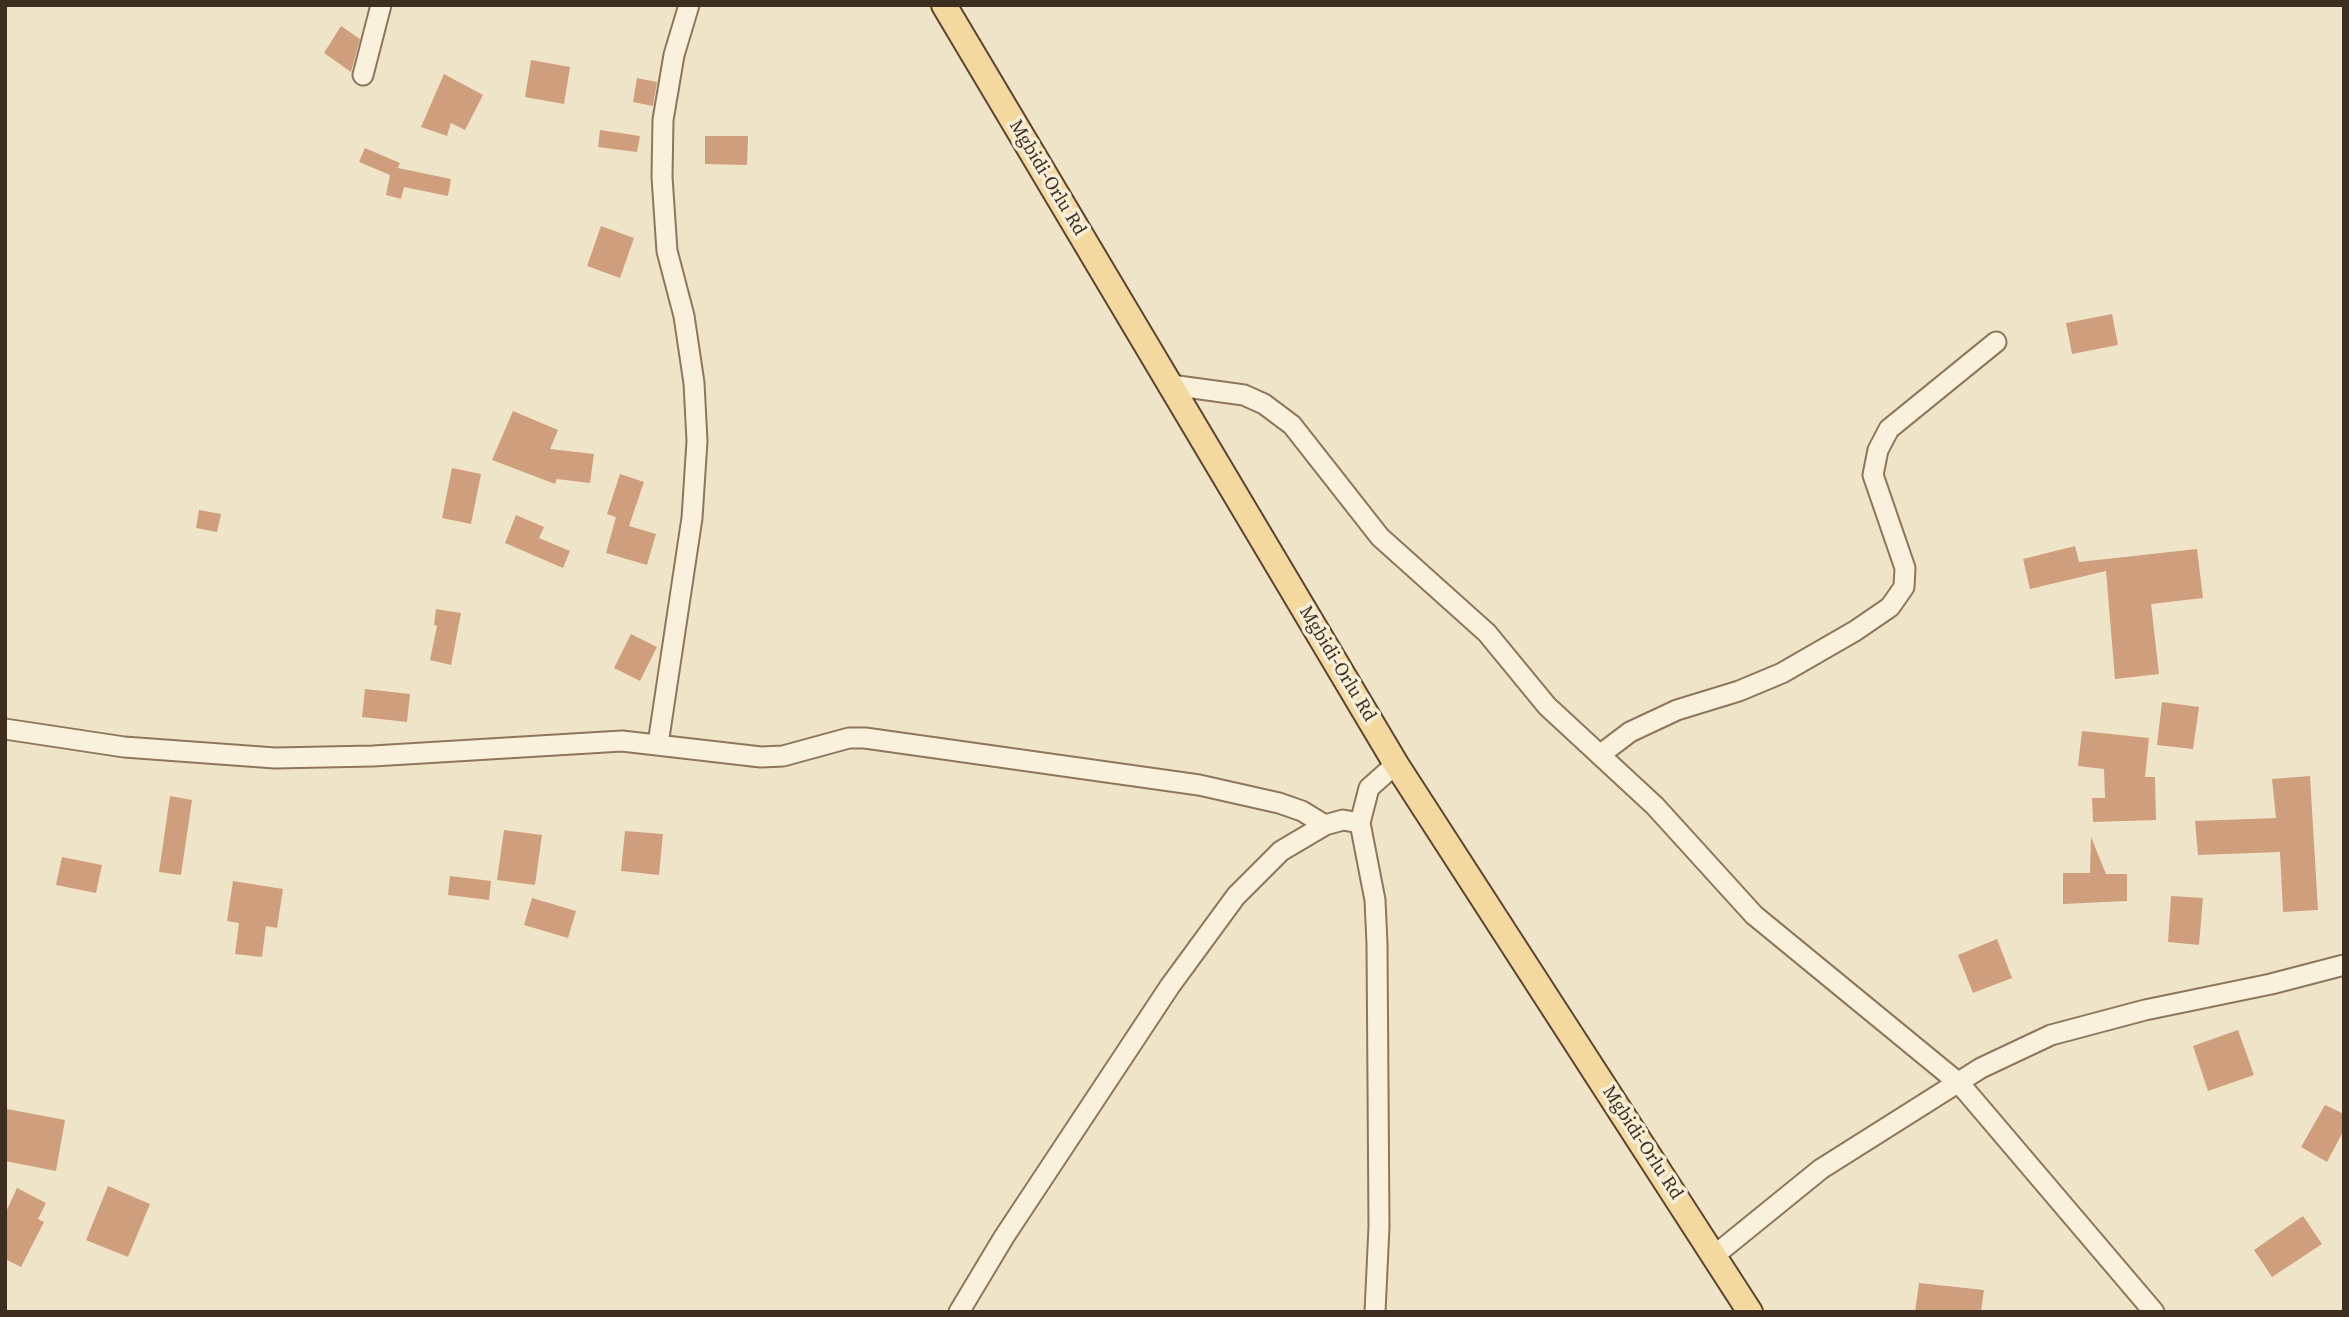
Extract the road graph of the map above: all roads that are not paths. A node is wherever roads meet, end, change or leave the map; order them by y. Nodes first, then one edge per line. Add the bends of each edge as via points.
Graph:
1 (381, 5) edge
2 (689, 5) edge
3 (944, 5) edge
4 (363, 75) dead end
5 (1996, 342) dead end
6 (1171, 386) junction
7 (5, 729) edge
8 (658, 744) junction
9 (1601, 754) junction
10 (1396, 764) junction
11 (1360, 823) junction
12 (1325, 825) junction
13 (2344, 965) edge
14 (1960, 1084) junction
15 (1715, 1255) junction
16 (959, 1312) edge
17 (1375, 1312) edge
18 (1750, 1312) edge
19 (2154, 1312) edge

1 - 4 street
2 - 8 street via 674,55 663,120 662,177 667,251 684,316 697,441 692,519
3 - 6 main road, Mgbidi-Orlu Rd
5 - 9 street via 1889,429 1878,450 1873,475 1905,568 1904,587 1890,607 1782,673 1677,710 1630,732
6 - 9 street via 1244,396 1292,425 1380,537 1487,633 1547,706
6 - 10 main road, Mgbidi-Orlu Rd
7 - 8 street via 124,747 275,758 622,741
8 - 12 street via 761,757 783,756 849,737 865,738 1199,785 1279,803
9 - 14 street via 1754,915
10 - 11 street via 1369,788
10 - 15 main road, Mgbidi-Orlu Rd
11 - 12 street via 1343,820
11 - 17 street via 1375,900 1377,944 1379,1227
12 - 16 street via 1281,851 1236,895 1170,986
13 - 14 street via 2051,1035 1982,1068
14 - 15 street via 1821,1169
14 - 19 street
15 - 18 main road, Mgbidi-Orlu Rd

